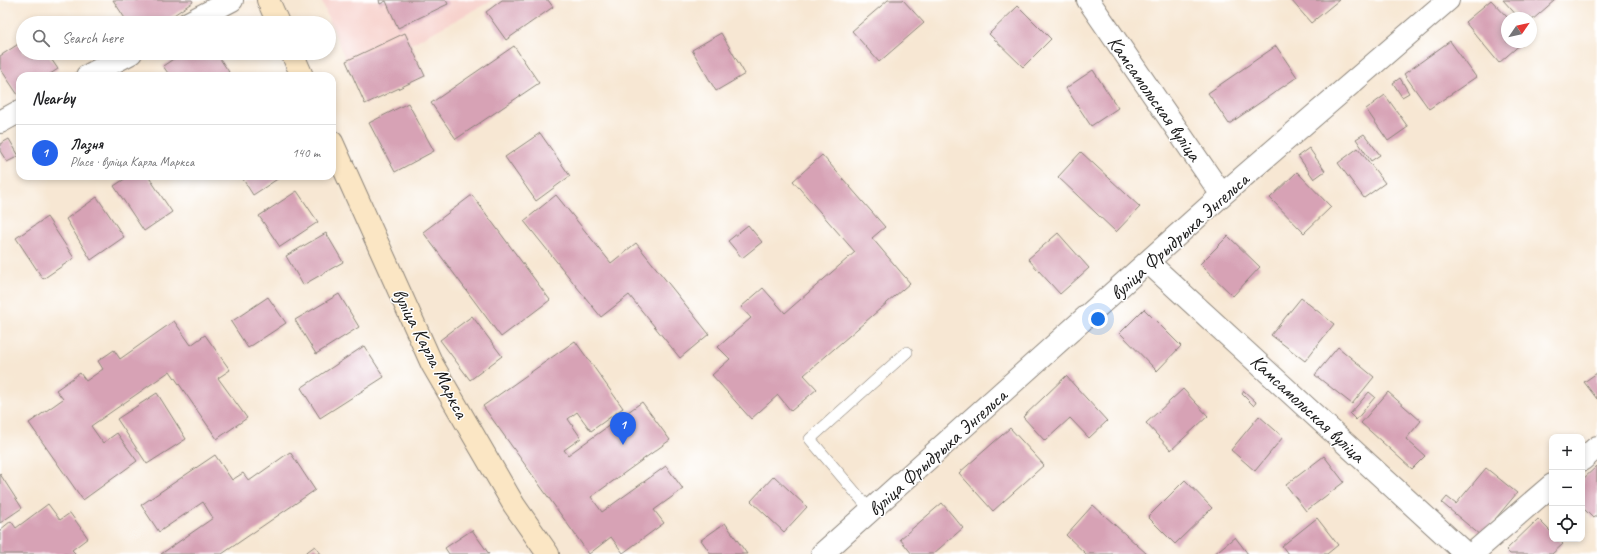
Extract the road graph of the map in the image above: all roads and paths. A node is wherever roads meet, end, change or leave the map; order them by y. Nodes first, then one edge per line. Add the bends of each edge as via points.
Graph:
1 (232, 0) edge
2 (268, 0) edge
3 (1088, 0) edge
4 (1448, 0) edge
5 (201, 16) edge
6 (275, 16) edge
7 (118, 60) edge
8 (295, 60) edge
9 (95, 72) edge
10 (300, 72) edge
11 (16, 113) edge
12 (0, 122) edge
13 (336, 151) edge
14 (1222, 196) junction
15 (1149, 262) junction
16 (906, 352) dead end
17 (1597, 447) edge
18 (1585, 457) edge
19 (1549, 488) edge
20 (871, 511) junction
21 (548, 554) edge
22 (822, 554) edge
23 (1466, 554) edge
24 (1472, 554) edge

1 - 5 street
2 - 6 main road
3 - 14 street, Камсамольская вуліца
4 - 14 street, вуліца Фрыдрыха Энгельса
7 - 9 street
8 - 10 main road
11 - 12 street
13 - 21 main road, вуліца Карла Маркса via 432,364 514,505
14 - 15 street, вуліца Фрыдрыха Энгельса
15 - 20 street, вуліца Фрыдрыха Энгельса
15 - 23 street, Камсамольская вуліца
16 - 20 lane via 810,439
17 - 18 street
19 - 24 street
20 - 22 street, вуліца Фрыдрыха Энгельса

